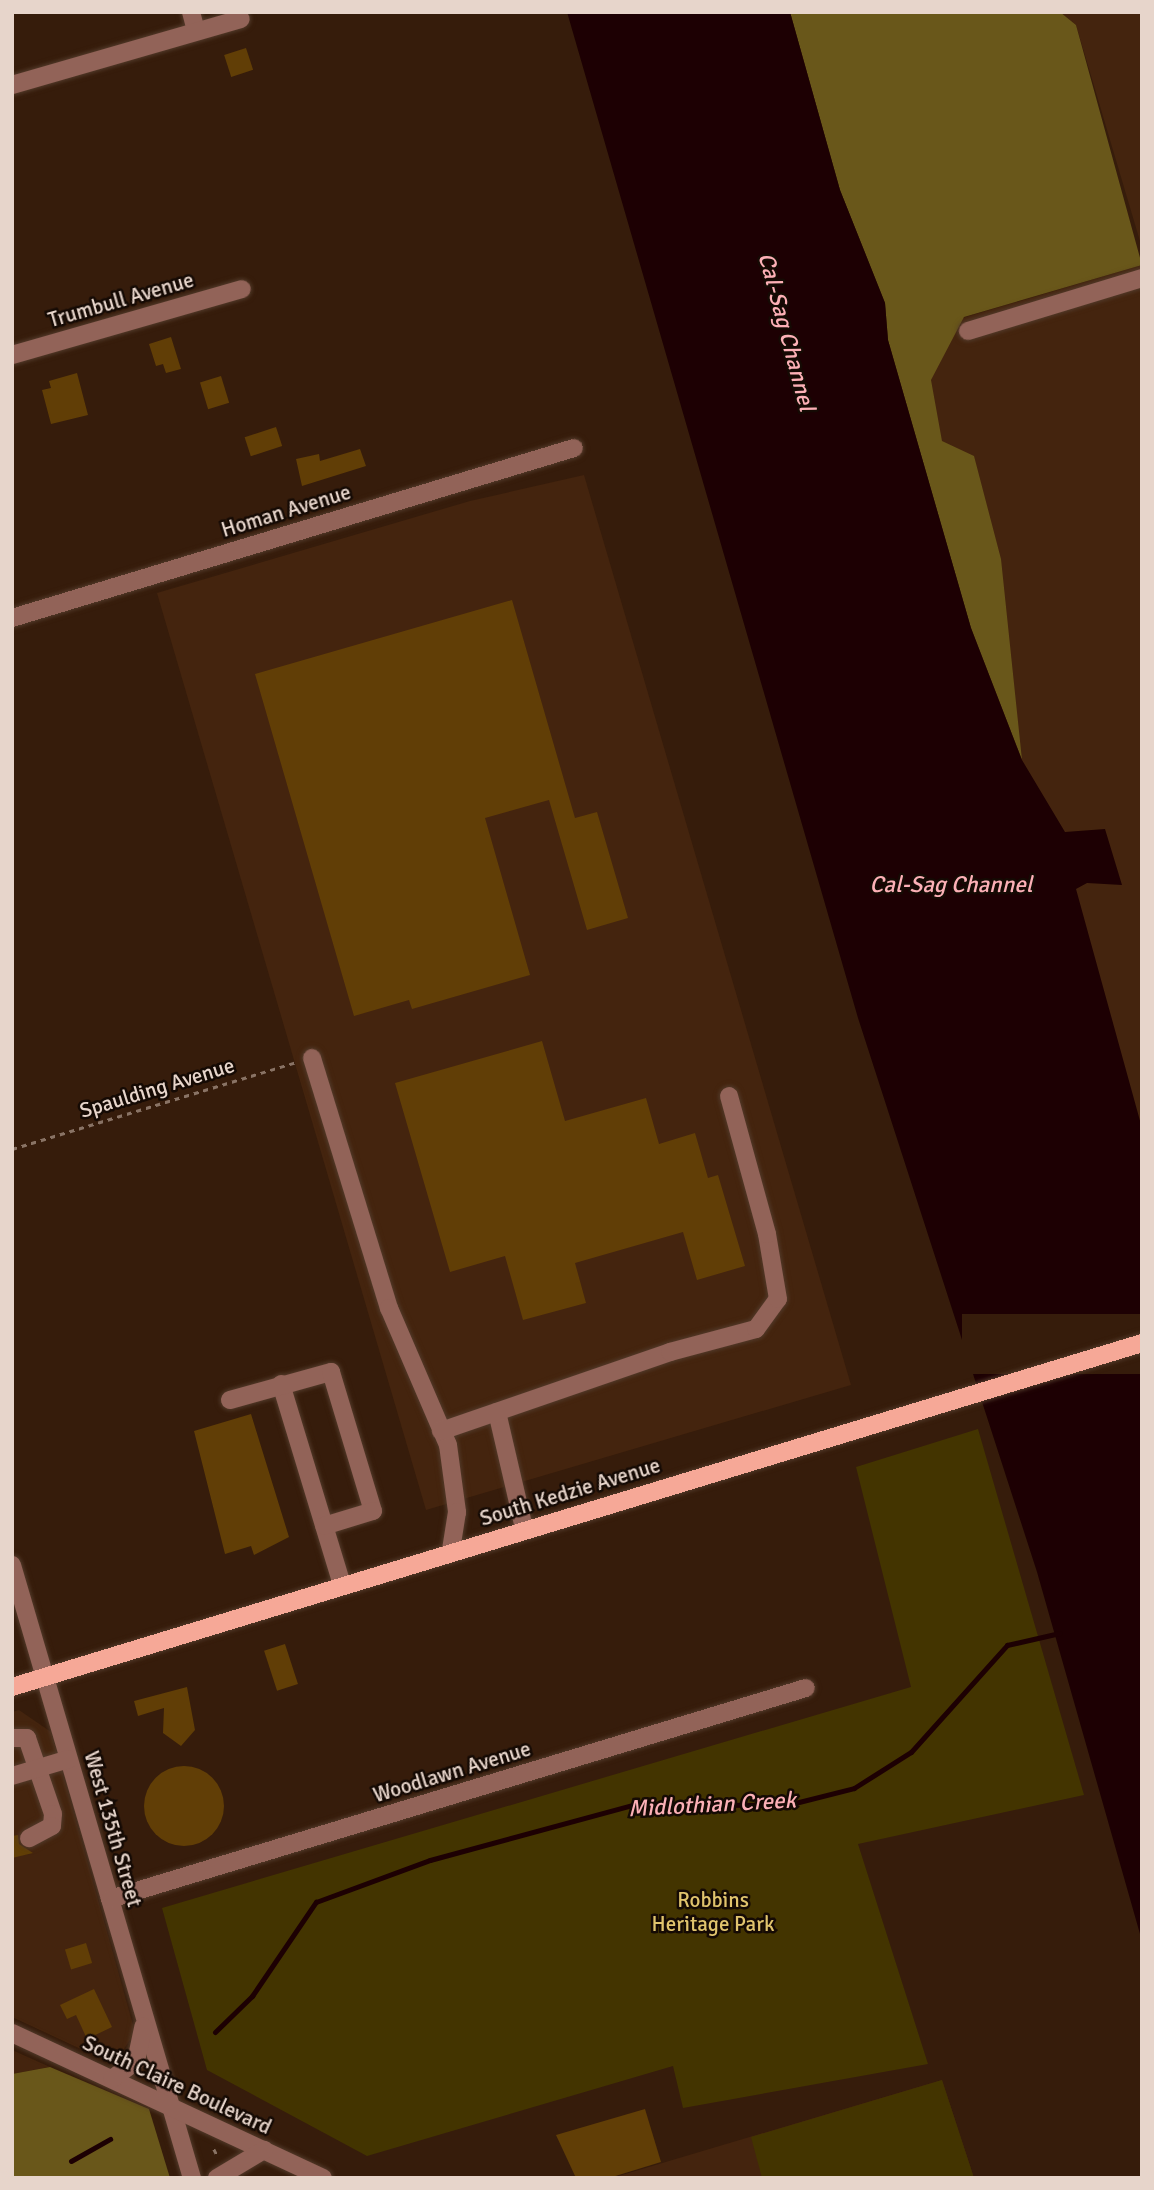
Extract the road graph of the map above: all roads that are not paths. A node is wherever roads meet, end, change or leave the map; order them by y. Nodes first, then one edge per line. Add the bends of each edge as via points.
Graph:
1 (191, 12) edge
2 (241, 19) dead end
3 (197, 31) junction
4 (12, 85) edge
5 (1142, 278) edge
6 (242, 289) dead end
7 (968, 331) dead end
8 (12, 355) edge
9 (574, 449) dead end
10 (12, 618) edge
11 (312, 1058) road end
12 (729, 1096) dead end
13 (1142, 1343) edge
14 (281, 1384) junction
15 (230, 1400) dead end
16 (497, 1412) junction
17 (442, 1431) junction
18 (324, 1526) junction
19 (524, 1528) junction
20 (451, 1551) junction
21 (12, 1565) edge
22 (342, 1585) junction
23 (45, 1677) junction
24 (12, 1687) edge
25 (806, 1688) dead end
26 (12, 1738) edge
27 (69, 1759) junction
28 (38, 1769) junction
29 (12, 1776) edge
30 (29, 1839) dead end
31 (110, 1899) junction
32 (142, 2010) junction
33 (12, 2033) edge
34 (111, 2079) junction
35 (170, 2106) junction
36 (264, 2150) junction
37 (192, 2178) edge
38 (217, 2178) edge
39 (323, 2178) edge

1 - 3 street
2 - 3 street
3 - 4 street
5 - 7 street
6 - 8 street, Trumbull Avenue
9 - 10 street, Homan Avenue
11 - 17 street via 389,1308
12 - 16 street via 767,1234 778,1299 756,1329
13 - 19 main road, South Kedzie Avenue
14 - 15 street
14 - 18 street
14 - 18 street via 331,1371 373,1511
16 - 17 street
16 - 19 street
17 - 20 street via 457,1512
18 - 22 street
19 - 20 main road, South Kedzie Avenue
20 - 22 main road, South Kedzie Avenue
21 - 23 street, West 135th Street
22 - 23 main road, South Kedzie Avenue
23 - 24 main road, South Kedzie Avenue
23 - 27 street, West 135th Street
25 - 31 street, Woodlawn Avenue
26 - 28 street via 27,1738
27 - 28 street
27 - 31 street, West 135th Street
28 - 29 street
28 - 30 street via 52,1826
31 - 32 street, West 135th Street
32 - 34 street via 144,2043 136,2061
32 - 35 street, West 135th Street
33 - 34 street, South Claire Boulevard
34 - 35 street, South Claire Boulevard
35 - 36 street, South Claire Boulevard
35 - 37 street, West 135th Street
36 - 38 street
36 - 39 street, South Claire Boulevard

